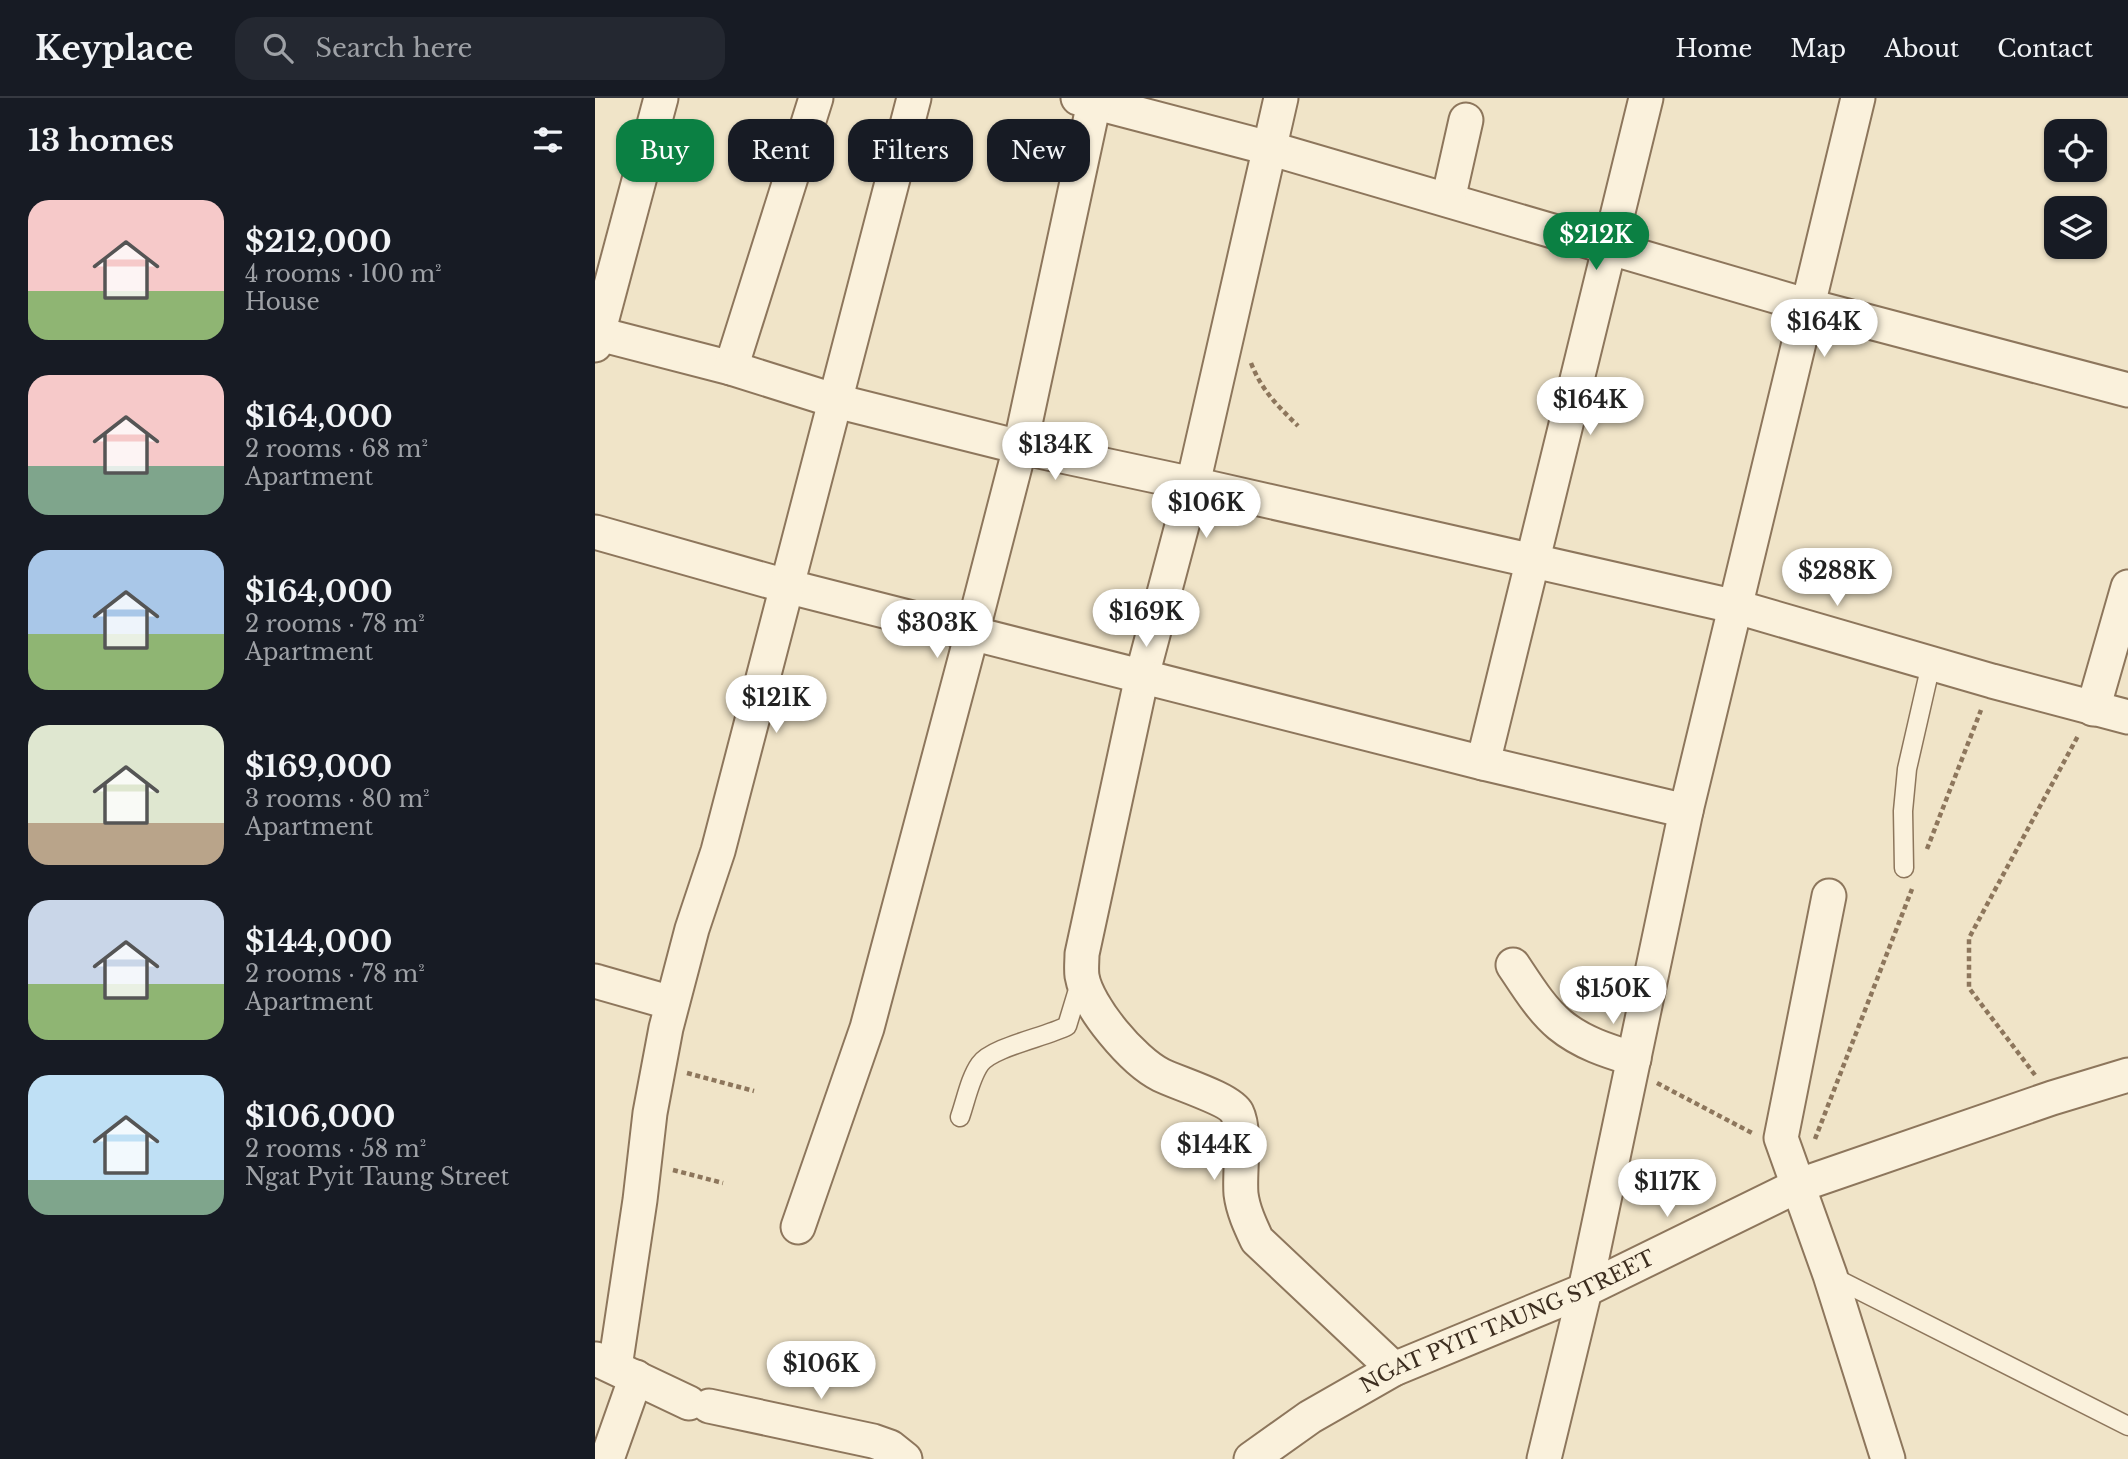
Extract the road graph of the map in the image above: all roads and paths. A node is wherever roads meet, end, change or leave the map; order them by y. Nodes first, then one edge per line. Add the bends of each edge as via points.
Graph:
1 (661, 98) edge
2 (816, 98) edge
3 (914, 98) edge
4 (1281, 98) edge
5 (1646, 98) edge
6 (1858, 98) edge
7 (1089, 99) edge
8 (1466, 120) dead end
9 (1269, 148) junction
10 (1448, 200) junction
11 (1609, 247) junction
12 (1809, 306) junction
13 (596, 338) edge
14 (1247, 352) dead end
15 (731, 368) junction
16 (2128, 390) edge
17 (836, 401) junction
18 (1298, 426) dead end
19 (1020, 447) junction
20 (1193, 484) junction
21 (595, 532) edge
22 (1531, 561) junction
23 (786, 586) junction
24 (2128, 587) edge
25 (1737, 607) junction
26 (972, 633) junction
27 (1931, 664) junction
28 (1142, 676) junction
29 (1992, 681) junction
30 (2093, 709) junction
31 (2128, 717) edge
32 (1483, 763) junction
33 (1686, 811) junction
34 (1927, 849) dead end
35 (1904, 867) dead end
36 (1912, 888) dead end
37 (1829, 896) dead end
38 (1513, 965) dead end
39 (1082, 976) junction
40 (595, 981) edge
41 (672, 1003) junction
42 (1633, 1064) junction
43 (659, 1065) junction
44 (2128, 1075) edge
45 (754, 1091) dead end
46 (2052, 1098) junction
47 (960, 1117) dead end
48 (1781, 1138) junction
49 (645, 1163) junction
50 (723, 1183) dead end
51 (1797, 1185) junction
52 (798, 1227) dead end
53 (1829, 1275) junction
54 (1585, 1290) junction
55 (615, 1367) edge
56 (1394, 1369) junction
57 (2128, 1426) edge
58 (607, 1459) edge
59 (905, 1459) edge
60 (1251, 1459) edge
61 (1544, 1459) edge
62 (1888, 1459) edge

1 - 13 street
2 - 15 street
3 - 17 street
4 - 9 street
5 - 11 street
6 - 12 street
7 - 9 street
7 - 19 street
8 - 10 street
9 - 10 street
9 - 20 street
10 - 11 street
11 - 12 street
11 - 22 street
12 - 16 street
12 - 25 street
13 - 15 street
14 - 18 path via 1259,382
15 - 17 street
17 - 19 street
17 - 23 street
19 - 20 street
19 - 26 street
20 - 22 street
20 - 28 street
21 - 23 street
22 - 25 street
22 - 32 street
23 - 26 street
23 - 41 street via 718,851
24 - 30 street
25 - 27 street
25 - 33 street
26 - 28 street
26 - 52 street via 867,1028
27 - 29 street
27 - 35 lane via 1907,769
28 - 32 street
28 - 39 street via 1082,954
29 - 30 street
29 - 34 path
30 - 31 street
30 - 46 path via 1969,938 1969,988
32 - 33 street
33 - 42 street
36 - 51 path
37 - 48 street
38 - 42 street via 1560,1025
39 - 47 lane via 1067,1026 987,1057 979,1066
39 - 56 street via 1106,1022 1136,1059 1237,1111 1241,1194 1257,1240
40 - 41 street
41 - 43 street
42 - 48 path via 1760,1137
42 - 54 street
43 - 45 path
43 - 49 street
44 - 46 street, NGAT PYIT TAUNG STREET
46 - 51 street, NGAT PYIT TAUNG STREET
48 - 51 street
49 - 50 path
49 - 55 street
51 - 53 street
51 - 54 street, NGAT PYIT TAUNG STREET
53 - 57 lane
53 - 62 street
54 - 56 street, NGAT PYIT TAUNG STREET
54 - 61 street
55 - 58 street
55 - 59 street via 699,1404 873,1441
56 - 60 street, NGAT PYIT TAUNG STREET

